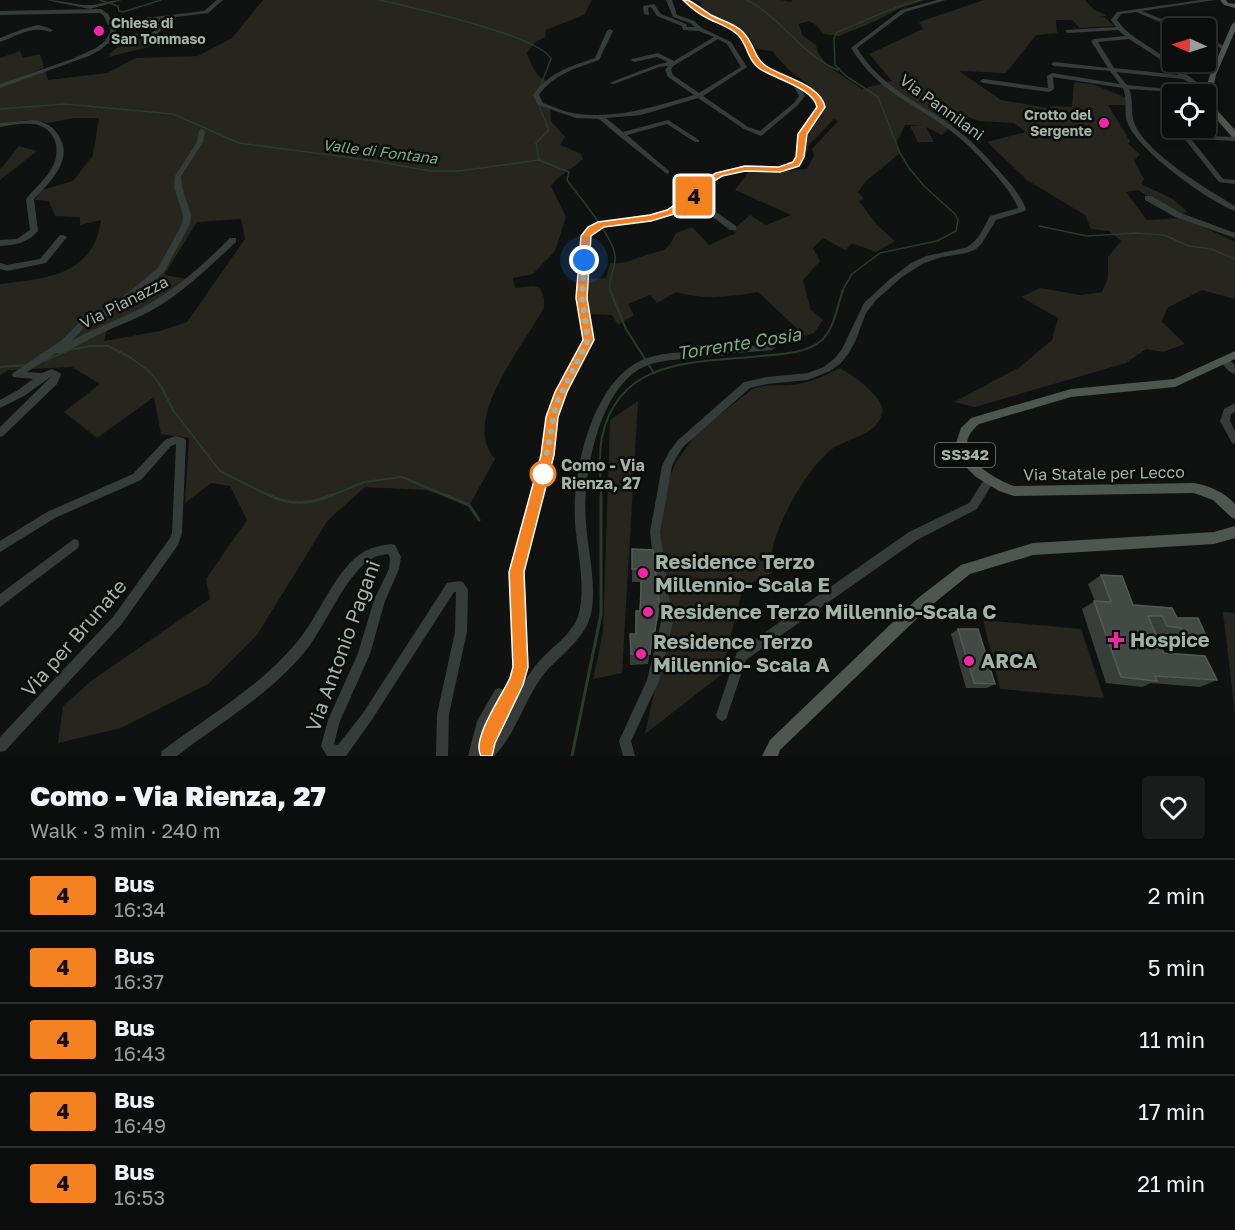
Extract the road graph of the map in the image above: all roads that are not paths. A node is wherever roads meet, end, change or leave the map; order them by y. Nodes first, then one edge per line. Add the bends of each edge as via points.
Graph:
1 (49, 0) edge
2 (119, 0) edge
3 (220, 0) edge
4 (669, 0) edge
5 (686, 0) edge
6 (943, 0) edge
7 (1212, 0) edge
8 (1207, 1) edge
9 (1185, 2) edge
10 (1230, 5) edge
11 (97, 9) junction
12 (1136, 11) junction
13 (0, 13) edge
14 (647, 14) dead end
15 (157, 18) junction
16 (1162, 22) edge
17 (114, 23) junction
18 (1235, 24) edge
19 (1119, 28) junction
20 (700, 29) junction
21 (50, 30) dead end
22 (610, 31) dead end
23 (1068, 31) dead end
24 (718, 37) junction
25 (1131, 37) junction
26 (111, 38) junction
27 (0, 40) edge
28 (1216, 44) edge
29 (1225, 48) junction
30 (634, 60) dead end
31 (675, 63) junction
32 (1054, 64) dead end
33 (1112, 71) junction
34 (1183, 77) junction
35 (983, 81) dead end
36 (612, 83) dead end
37 (797, 83) junction
38 (1122, 84) junction
39 (1195, 84) edge
40 (1211, 84) edge
41 (0, 86) edge
42 (1162, 89) edge
43 (699, 96) junction
44 (1216, 113) edge
45 (602, 117) junction
46 (0, 125) edge
47 (202, 131) dead end
48 (621, 135) junction
49 (1235, 137) edge
50 (697, 141) dead end
51 (667, 172) dead end
52 (1235, 182) edge
53 (692, 198) junction
54 (1148, 198) dead end
55 (1235, 209) edge
56 (733, 228) dead end
57 (1235, 236) edge
58 (63, 237) dead end
59 (233, 240) dead end
60 (0, 243) edge
61 (0, 266) edge
62 (772, 347) dead end
63 (723, 351) tunnel mouth
64 (702, 353) tunnel mouth
65 (48, 354) junction
66 (1229, 358) edge
67 (1235, 370) edge
68 (42, 376) junction
69 (0, 404) edge
70 (1235, 407) edge
71 (0, 433) edge
72 (1235, 440) edge
73 (988, 482) junction
74 (1235, 513) edge
75 (1235, 532) edge
76 (74, 544) dead end
77 (0, 547) edge
78 (0, 601) edge
79 (722, 715) dead end
80 (0, 746) edge
81 (483, 755) edge
82 (167, 756) edge
83 (442, 756) edge
84 (629, 756) edge
85 (770, 756) edge

1 - 11 street
2 - 11 street
3 - 15 street via 206,12
4 - 20 street via 675,16
5 - 37 street via 740,33 764,68
6 - 84 street, Via Pannilani via 903,10 854,48 874,75 983,157 1019,199 1022,209 993,218 984,237 970,251 929,258 871,299 852,342 826,370 797,379 759,380 747,385 672,454 655,532 667,622 653,681 626,741
7 - 8 street
8 - 9 street
8 - 10 street
9 - 12 street
11 - 13 street
11 - 17 street via 104,12 110,24
12 - 16 street
12 - 19 street via 1119,13 1114,20
14 - 20 street via 645,8 652,5 659,15 684,25 685,29
15 - 17 street
15 - 26 street via 155,33
17 - 26 street
18 - 29 main road
19 - 23 street
19 - 25 street
20 - 24 street
21 - 27 street via 37,26
22 - 45 street via 597,59 558,72 536,95 540,104 548,108 576,116
24 - 31 street
24 - 43 street via 729,43 744,67
25 - 33 street via 1094,41
25 - 34 street via 1170,63
26 - 41 street via 83,58
28 - 29 street
29 - 40 main road
30 - 31 street via 657,54
31 - 36 street
31 - 43 street via 668,70 670,76
32 - 33 street
33 - 34 street
33 - 38 street
34 - 39 street
35 - 38 street via 1049,90 1052,75
37 - 43 street via 802,96 761,134
37 - 53 street via 820,101 821,107 802,134 796,164 719,174
38 - 42 street
38 - 55 street via 1128,92 1131,124 1140,138 1206,192
43 - 45 street via 641,112
44 - 49 main road
45 - 48 street
46 - 60 street via 45,125 53,130 61,156 30,200 34,231 16,243
47 - 65 street, Via Pianazza via 200,142 178,176 188,215 186,224 161,270 115,308 81,326
48 - 50 street via 668,122
48 - 51 street
49 - 52 street via 1186,137 1221,181
53 - 56 street
53 - 81 street via 661,215 596,226 585,240 582,298 588,340 556,404 548,455 518,563 518,680 507,698 499,694 483,721
54 - 57 street via 1178,215
58 - 61 street via 43,261
59 - 65 street, Via Pianazza via 169,297
62 - 63 street
64 - 81 street via 646,362 613,389 592,434 580,503 586,604 583,620 537,673 498,745
65 - 68 street, Via Pianazza via 16,375
66 - 67 street
66 - 73 main road, SS342 via 1175,383 1071,393 975,421 964,432 963,448 972,468
68 - 69 street
68 - 71 street via 52,372 57,375
70 - 72 street via 1225,418
73 - 74 main road, Via Statale per Lecco / SS342 via 1014,491 1194,488 1223,500
73 - 79 street via 973,506 913,536 741,656
75 - 85 main road via 1214,538 1033,549 966,569 923,603 775,745
76 - 78 street
77 - 80 street, Via per Brunate via 51,515 137,477 168,443 181,441 174,541 117,621
82 - 83 street, Via Antonio Pagani via 266,682 300,648 351,571 366,556 391,549 396,557 394,569 327,746 331,751 341,751 451,587 459,586 461,632 443,714

